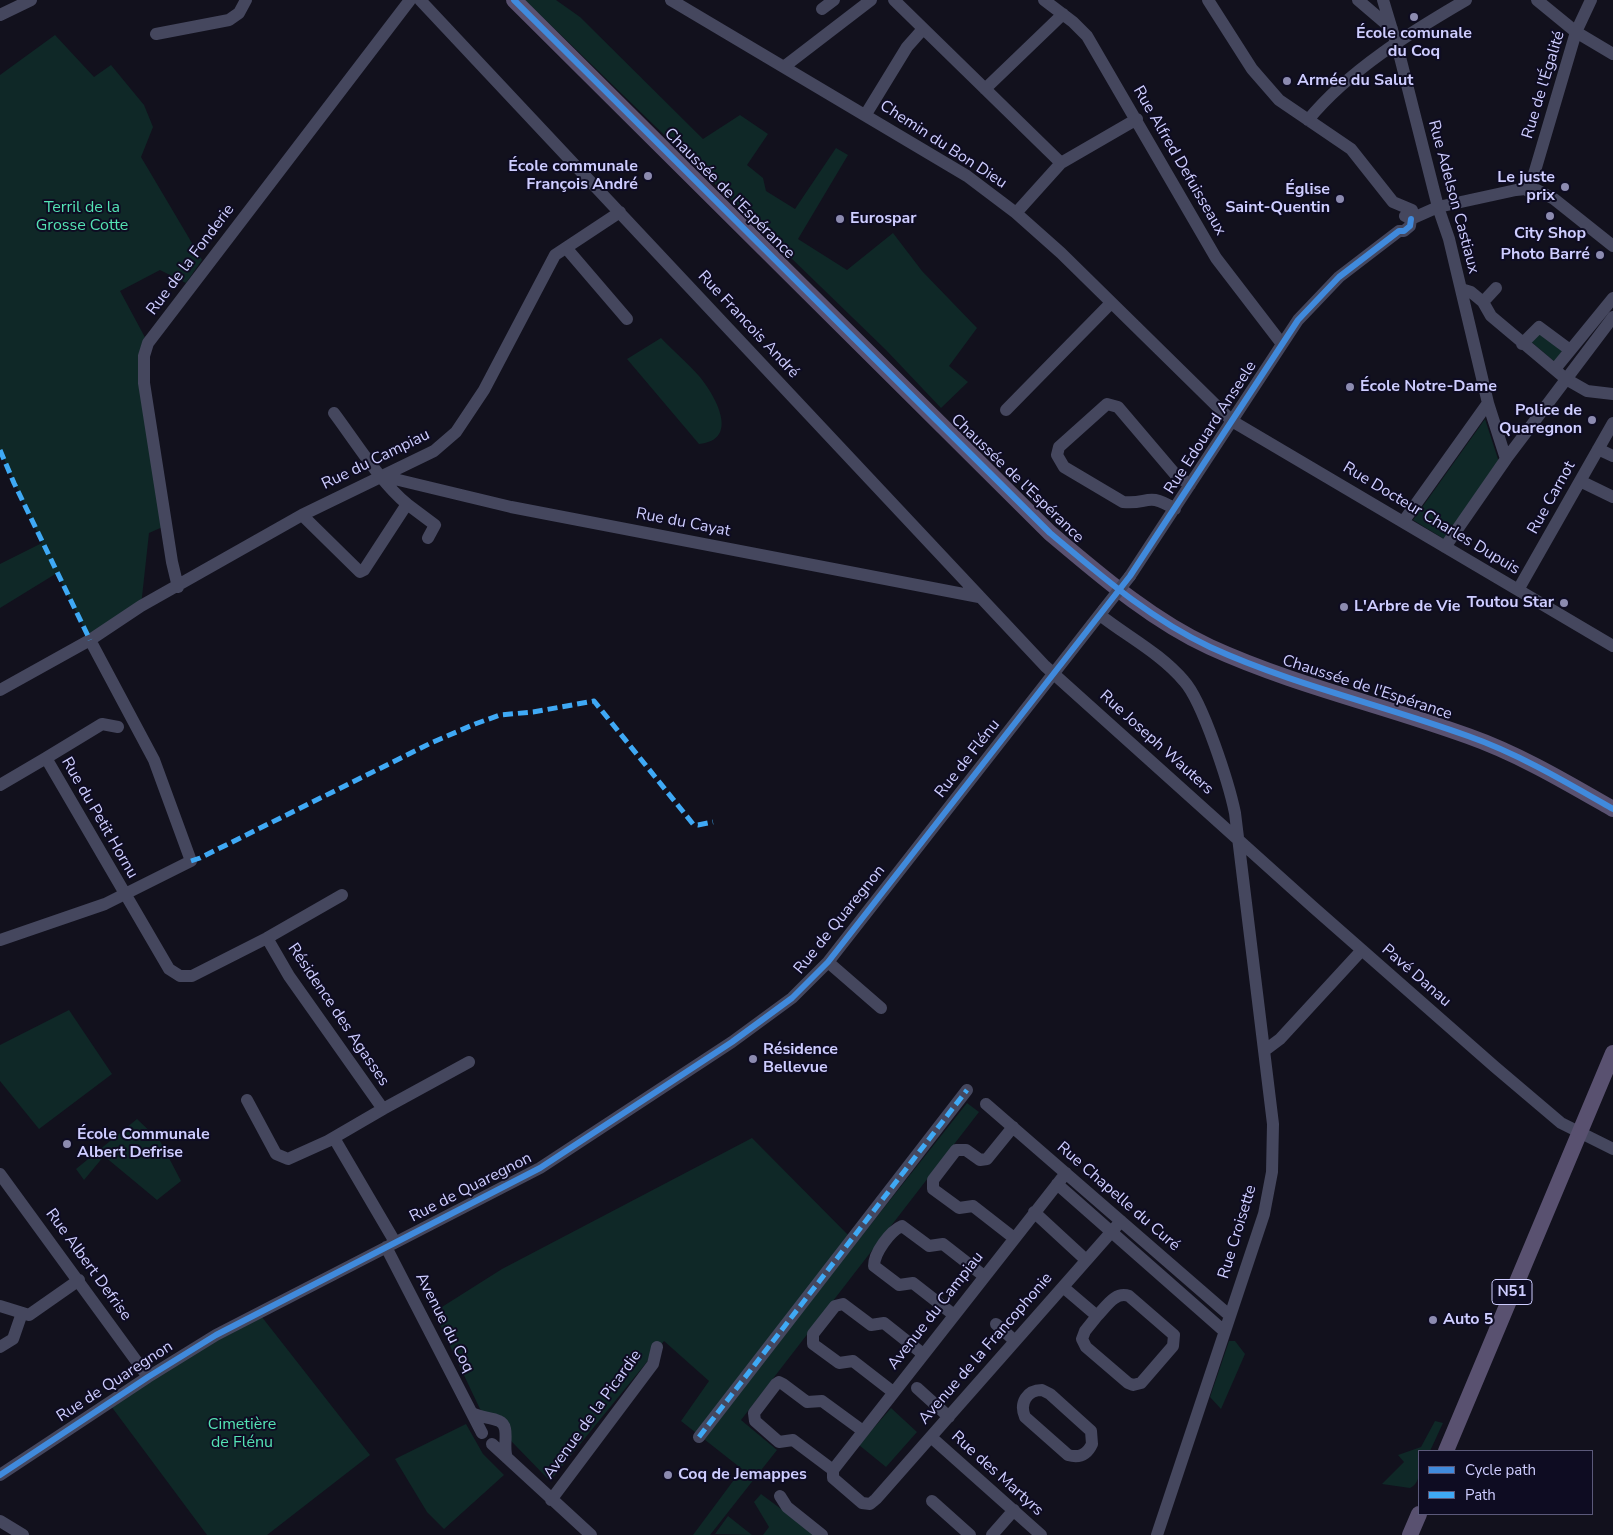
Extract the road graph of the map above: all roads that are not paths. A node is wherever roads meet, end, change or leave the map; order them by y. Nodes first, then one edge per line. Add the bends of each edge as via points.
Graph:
1 (31, 0) edge
2 (246, 0) edge
3 (410, 0) edge
4 (420, 0) edge
5 (514, 0) edge
6 (671, 0) edge
7 (834, 0) edge
8 (871, 0) edge
9 (894, 0) edge
10 (1044, 0) edge
11 (1208, 0) edge
12 (1358, 0) edge
13 (1383, 0) edge
14 (1466, 0) edge
15 (1537, 0) edge
16 (1591, 0) edge
17 (822, 8) dead end
18 (1063, 14) junction
19 (0, 15) edge
20 (923, 29) junction
21 (1392, 29) junction
22 (1576, 32) junction
23 (156, 34) dead end
24 (1396, 42) junction
25 (1613, 54) edge
26 (785, 66) junction
27 (985, 89) junction
28 (866, 114) junction
29 (1137, 119) junction
30 (1308, 120) junction
31 (1061, 163) junction
32 (1531, 187) junction
33 (1438, 207) junction
34 (620, 212) junction
35 (1016, 213) junction
36 (1409, 214) junction
37 (1613, 246) edge
38 (567, 249) junction
39 (1496, 288) dead end
40 (1460, 289) junction
41 (1613, 298) edge
42 (1483, 302) junction
43 (1111, 303) junction
44 (1613, 317) edge
45 (627, 319) dead end
46 (1282, 344) junction
47 (1522, 344) junction
48 (1570, 350) junction
49 (1555, 369) junction
50 (1566, 379) junction
51 (1613, 394) edge
52 (1488, 403) junction
53 (1006, 410) dead end
54 (334, 413) dead end
55 (1232, 421) junction
56 (1613, 423) edge
57 (1598, 449) junction
58 (1613, 456) edge
59 (1506, 459) junction
60 (382, 476) junction
61 (1580, 481) junction
62 (1190, 486) junction
63 (1613, 497) edge
64 (407, 504) junction
65 (1175, 509) junction
66 (302, 515) junction
67 (1403, 522) junction
68 (428, 538) dead end
69 (1445, 547) junction
70 (178, 587) junction
71 (1518, 590) junction
72 (979, 597) junction
73 (1102, 612) junction
74 (90, 640) junction
75 (1613, 646) edge
76 (1052, 673) junction
77 (1, 689) edge
78 (118, 727) dead end
79 (46, 758) junction
80 (0, 785) edge
81 (1613, 809) edge
82 (1237, 838) junction
83 (906, 861) joint
84 (124, 893) junction
85 (342, 895) dead end
86 (267, 938) junction
87 (0, 940) edge
88 (1362, 950) junction
89 (828, 962) junction
90 (881, 1008) dead end
91 (1264, 1050) junction
92 (1613, 1053) edge
93 (469, 1062) dead end
94 (967, 1090) dead end
95 (247, 1100) dead end
96 (986, 1104) dead end
97 (383, 1110) junction
98 (1013, 1127) junction
99 (1580, 1132) junction
100 (334, 1138) junction
101 (1613, 1149) edge
102 (1066, 1173) junction
103 (0, 1174) edge
104 (1057, 1184) junction
105 (1034, 1212) junction
106 (1121, 1221) junction
107 (1112, 1232) junction
108 (1014, 1238) junction
109 (391, 1244) junction
110 (1086, 1260) junction
111 (984, 1276) junction
112 (79, 1280) junction
113 (1063, 1287) junction
114 (0, 1306) edge
115 (22, 1313) junction
116 (954, 1315) junction
117 (1229, 1315) junction
118 (1097, 1316) junction
119 (996, 1324) dead end
120 (1224, 1331) junction
121 (1015, 1341) junction
122 (0, 1347) edge
123 (657, 1347) dead end
124 (923, 1354) junction
125 (148, 1376) junction
126 (917, 1388) dead end
127 (893, 1392) junction
128 (472, 1414) junction
129 (949, 1417) junction
130 (491, 1420) junction
131 (1033, 1425) joint
132 (863, 1431) junction
133 (482, 1433) junction
134 (506, 1437) junction
135 (699, 1437) dead end
136 (931, 1437) junction
137 (492, 1444) junction
138 (1446, 1450) edge
139 (508, 1460) junction
140 (833, 1470) junction
141 (0, 1475) edge
142 (780, 1496) dead end
143 (551, 1500) junction
144 (932, 1501) dead end
145 (1014, 1510) junction
146 (1419, 1515) edge
147 (0, 1521) edge
148 (23, 1535) edge
149 (591, 1535) edge
150 (822, 1535) edge
151 (970, 1535) edge
152 (992, 1535) edge
153 (1041, 1535) edge
154 (1157, 1535) edge
155 (1410, 1535) edge

1 - 19 street
2 - 23 street via 243,9 229,20
3 - 70 street, Rue de la Fonderie via 148,343 144,356 144,383
4 - 34 street, Rue Francois André
5 - 81 main road, Chaussée de l'Espérance via 1050,533 1133,600 1210,646 1495,746 1542,768
6 - 26 street, Chemin du Bon Dieu
7 - 17 street
8 - 26 street
9 - 20 street
10 - 18 street, Rue Alfred Defuisseaux
11 - 30 street via 1265,86 1285,106
12 - 21 street
13 - 21 street, Rue Adelson Castiaux
14 - 24 street
15 - 22 street
16 - 22 street, Rue de l'Égalité
18 - 27 street
18 - 29 street, Rue Alfred Defuisseaux via 1087,36
20 - 27 street
20 - 28 street via 907,47
21 - 24 street, Rue Adelson Castiaux
22 - 25 street
22 - 32 street, Rue de l'Égalité
24 - 30 street via 1322,103
24 - 33 street, Rue Adelson Castiaux
26 - 28 street, Chemin du Bon Dieu
27 - 31 street
28 - 35 street, Chemin du Bon Dieu via 967,176
29 - 31 street
29 - 46 street, Rue Alfred Defuisseaux via 1216,258
30 - 36 street via 1358,156 1395,208
31 - 35 street
32 - 33 street
32 - 37 street via 1554,199
33 - 36 street via 1425,204
33 - 40 street, Rue Adelson Castiaux
34 - 38 street, Rue du Campiau
34 - 72 street, Rue Francois André
35 - 43 street, Chemin du Bon Dieu
36 - 46 street, Rue Edouard Anseele via 1410,226 1399,231 1322,292
38 - 45 street
38 - 60 street, Rue du Campiau via 555,255 484,390 456,432 434,451
39 - 42 street
40 - 42 street via 1471,292
40 - 52 street, Rue Adelson Castiaux
41 - 48 street
42 - 47 street via 1491,316
43 - 53 street
43 - 55 street, Chemin du Bon Dieu
44 - 50 street
46 - 55 street, Rue Edouard Anseele
47 - 48 street via 1539,327
47 - 49 street
48 - 49 street
49 - 50 street
50 - 51 street via 1587,391
50 - 59 street
52 - 59 street, Rue Adelson Castiaux
52 - 67 street
54 - 60 street
55 - 62 street, Rue Edouard Anseele
55 - 67 street, Rue Docteur Charles Dupuis
56 - 57 street, Rue Carnot
57 - 58 street
57 - 61 street, Rue Carnot
59 - 69 street
60 - 64 street via 390,490
60 - 66 street, Rue du Campiau
60 - 72 street, Rue du Cayat via 511,507
61 - 63 street
61 - 71 street, Rue Carnot
62 - 65 street, Rue Edouard Anseele
62 - 65 street via 1175,474 1118,407 1107,404 1059,447 1057,455 1064,466 1122,502 1132,504 1159,499
64 - 66 street via 360,572
64 - 68 street via 434,525
65 - 73 street, Rue Edouard Anseele, bridge
66 - 70 street, Rue du Campiau
67 - 69 street, Rue Docteur Charles Dupuis
69 - 71 street, Rue Docteur Charles Dupuis
70 - 74 street, Rue du Campiau via 141,606
71 - 75 street, Rue Docteur Charles Dupuis
72 - 76 street, Rue Francois André
73 - 76 street, Rue Edouard Anseele
73 - 82 street, Rue Croisette via 1148,648 1190,688 1227,781 1234,805
74 - 77 street, Rue du Campiau
74 - 84 street via 154,760 191,861
76 - 82 street, Rue Joseph Wauters
76 - 83 street, Rue de Flénu
78 - 79 street, Rue du Petit Hornu via 102,724
79 - 80 street, Rue du Petit Hornu
79 - 84 street, Rue du Petit Hornu
82 - 88 street, Pavé Danau
82 - 91 street, Rue Croisette
83 - 89 street, Rue de Quaregnon
84 - 86 street, Résidence des Agasses via 169,970 180,976 192,976
84 - 87 street via 105,904
85 - 86 street, Résidence des Agasses
86 - 97 street, Résidence des Agasses via 289,976
88 - 91 street via 1280,1039
88 - 99 street, Pavé Danau via 1561,1123
89 - 90 street
89 - 109 street, Rue de Quaregnon via 808,983 762,1020 628,1112 540,1168
91 - 117 street, Rue Croisette via 1273,1124 1272,1172 1264,1214
92 - 99 main road, N51
93 - 97 street, Résidence des Agasses
94 - 135 street
95 - 100 street, Résidence des Agasses via 276,1154 282,1158 295,1157
96 - 98 street, Rue Chapelle du Curé
97 - 100 street, Résidence des Agasses
98 - 102 street, Rue Chapelle du Curé
98 - 108 street via 987,1159 980,1160 966,1150 956,1150 933,1180 934,1189 959,1208 973,1206
99 - 101 street, Pavé Danau
99 - 138 main road, N51
100 - 109 street
102 - 104 street, Avenue du Campiau
102 - 106 street, Rue Chapelle du Curé
103 - 112 street, Rue Albert Defrise
104 - 105 street, Avenue du Campiau
104 - 107 street
105 - 108 street, Avenue du Campiau
105 - 110 street
106 - 107 street, Avenue de la Francophonie
106 - 117 street, Rue Chapelle du Curé
107 - 110 street, Avenue de la Francophonie
107 - 120 street
108 - 111 street, Avenue du Campiau
109 - 125 street, Rue de Quaregnon via 258,1312
109 - 128 street, Avenue du Coq
110 - 113 street, Avenue de la Francophonie
111 - 116 street, Avenue du Campiau
111 - 116 street via 943,1244 929,1246 902,1226 895,1228 874,1257 874,1266 899,1285 913,1283
112 - 115 street via 29,1315
112 - 125 street, Rue Albert Defrise
113 - 118 street
113 - 121 street, Avenue de la Francophonie
114 - 115 street
115 - 122 street via 13,1339
116 - 124 street, Avenue du Campiau
117 - 120 street, Rue Croisette
118 - 118 street via 1082,1339 1086,1347 1133,1385 1141,1383 1173,1346 1174,1335 1129,1296 1117,1295
119 - 121 street
120 - 154 street, Rue Croisette
121 - 129 street, Avenue de la Francophonie
123 - 143 street, Avenue de la Picardie via 654,1364
124 - 127 street, Avenue du Campiau
124 - 127 street via 884,1323 871,1324 843,1304 835,1306 813,1334 814,1344 839,1363 853,1361
125 - 141 street, Rue de Quaregnon
126 - 129 street
127 - 132 street, Avenue du Campiau
128 - 130 street
128 - 133 street, Avenue du Coq
129 - 136 street, Avenue de la Francophonie
130 - 133 street via 483,1426
130 - 134 street via 502,1423
131 - 131 street via 1071,1456 1084,1454 1092,1444 1093,1437 1088,1427 1047,1392 1035,1391 1025,1399 1024,1414
132 - 140 street, Avenue du Campiau
132 - 140 street via 822,1401 807,1402 784,1384 776,1384 754,1413 755,1422 779,1442 793,1440
133 - 137 street
134 - 137 street via 500,1443
134 - 139 street via 504,1450
136 - 140 street, Avenue de la Francophonie via 870,1504 862,1503 833,1478
136 - 145 street, Rue des Martyrs
137 - 139 street
139 - 143 street
142 - 150 street via 787,1507
143 - 149 street
144 - 151 street
145 - 152 street
145 - 153 street, Rue des Martyrs
146 - 155 main road
147 - 148 street

